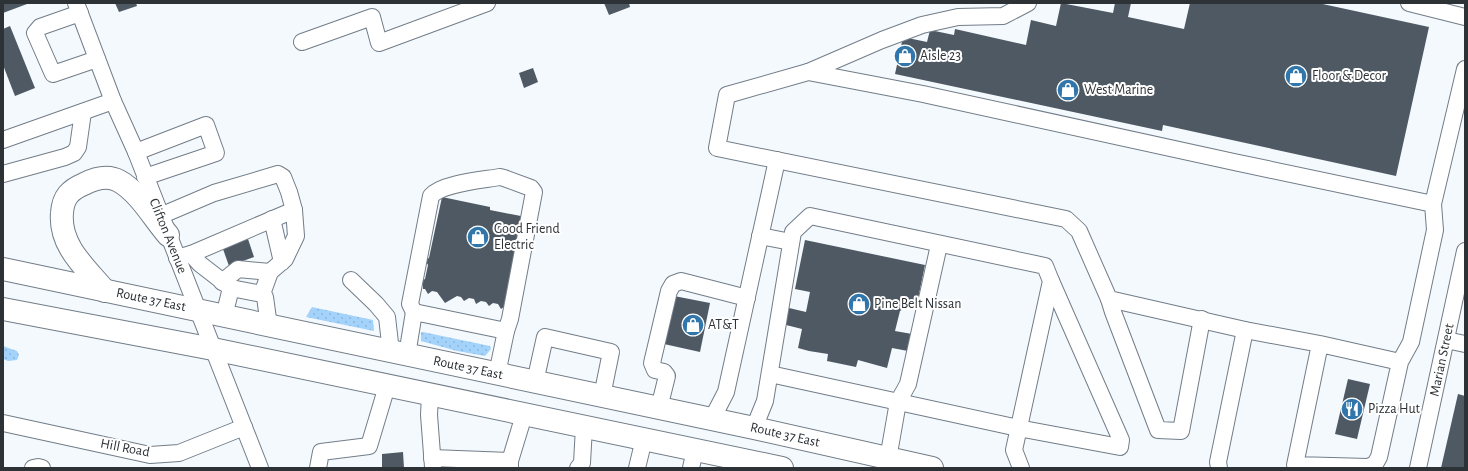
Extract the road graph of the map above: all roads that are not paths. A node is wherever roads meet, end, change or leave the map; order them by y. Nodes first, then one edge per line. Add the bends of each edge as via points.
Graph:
1 (487, 3) edge
2 (1028, 3) edge
3 (1409, 3) edge
4 (78, 8) edge
5 (1008, 8) edge
6 (1465, 17) edge
7 (302, 42) dead end
8 (97, 59) junction
9 (1465, 69) edge
10 (808, 72) junction
11 (113, 102) junction
12 (83, 112) junction
13 (3, 140) edge
14 (136, 152) junction
15 (777, 160) junction
16 (3, 174) edge
17 (145, 178) junction
18 (1433, 204) junction
19 (294, 210) junction
20 (160, 216) junction
21 (272, 219) junction
22 (168, 236) junction
23 (760, 236) junction
24 (791, 242) junction
25 (939, 245) junction
26 (1465, 252) edge
27 (189, 259) junction
28 (276, 267) junction
29 (3, 269) edge
30 (351, 280) dead end
31 (1051, 281) junction
32 (226, 285) junction
33 (105, 291) junction
34 (1461, 293) edge
35 (262, 294) junction
36 (747, 298) junction
37 (1110, 299) junction
38 (3, 309) edge
39 (197, 310) junction
40 (414, 312) junction
41 (224, 316) junction
42 (1202, 319) junction
43 (269, 326) junction
44 (1245, 330) junction
45 (506, 331) junction
46 (1446, 340) junction
47 (1320, 344) junction
48 (1465, 344) edge
49 (213, 349) junction
50 (399, 353) junction
51 (1400, 362) junction
52 (497, 374) junction
53 (770, 374) junction
54 (535, 382) junction
55 (387, 386) junction
56 (430, 395) junction
57 (602, 396) junction
58 (898, 402) junction
59 (659, 408) junction
60 (524, 415) junction
61 (712, 419) junction
62 (3, 423) edge
63 (244, 427) junction
64 (584, 427) junction
65 (754, 428) junction
66 (1018, 428) junction
67 (644, 439) junction
68 (693, 459) edge
69 (888, 459) junction
70 (432, 463) edge
71 (734, 463) edge
72 (510, 464) edge
73 (1217, 466) edge
74 (33, 468) edge
75 (42, 468) edge
76 (260, 468) edge
77 (318, 468) edge
78 (578, 468) edge
79 (637, 468) edge
80 (782, 468) edge
81 (932, 468) edge
82 (1021, 468) edge
83 (1418, 468) edge

1 - 7 street via 380,43 372,17
2 - 5 street
3 - 6 street
4 - 8 street, Clifton Avenue
4 - 8 street via 40,27 35,33 53,74
5 - 10 street via 1003,16 958,17 922,25
8 - 11 street, Clifton Avenue
9 - 18 street
10 - 15 street via 726,95 717,148
10 - 18 street via 923,94
11 - 12 street
11 - 14 street, Clifton Avenue
12 - 13 street
12 - 16 street via 78,147 74,153
14 - 17 street, Clifton Avenue
14 - 17 street via 206,125 216,153
15 - 23 street
15 - 37 street via 1066,219 1079,231
17 - 20 street, Clifton Avenue
18 - 51 street via 1435,230 1411,342
19 - 20 street via 283,177 278,174 214,194
19 - 21 street
19 - 28 street via 296,236 285,259
20 - 22 street, Clifton Avenue
21 - 27 street
21 - 28 street
22 - 27 street, Clifton Avenue
22 - 33 highway via 133,191 121,182 104,178 73,189 63,206 61,224 65,239 72,252
23 - 24 street
23 - 36 street
24 - 25 street via 793,232 810,216
24 - 53 street
25 - 31 street via 1045,266
25 - 58 street via 908,384
26 - 34 street, Marian Street
27 - 32 street via 214,265
27 - 39 street, Clifton Avenue
28 - 32 street via 238,269
28 - 35 street
29 - 33 highway, Route 37 East
30 - 50 street via 387,317
31 - 66 street
31 - 66 street via 1122,440 1120,447
32 - 35 street
32 - 41 street
33 - 39 highway, Route 37 East
34 - 46 street, Marian Street
35 - 43 street via 265,297
36 - 59 street via 681,281 673,284 669,291 652,363 655,370 664,372 667,376
36 - 61 street via 726,392
37 - 42 street
37 - 42 street via 1158,430 1181,431
38 - 49 highway
39 - 41 highway, Route 37 East
39 - 49 street, Clifton Avenue
40 - 45 street
40 - 45 street via 410,304 431,196 445,187 500,177 531,188 534,192
40 - 50 street
41 - 43 highway, Route 37 East
42 - 44 street
43 - 50 highway, Route 37 East
44 - 47 street
44 - 73 street
45 - 52 street
46 - 48 street
46 - 83 street, Marian Street
47 - 51 street
47 - 51 street via 1295,465 1368,467 1375,464 1379,457
49 - 55 highway
49 - 63 street, Clifton Avenue
50 - 52 highway, Route 37 East
52 - 54 highway, Route 37 East
53 - 58 street
53 - 65 street via 765,401
54 - 57 highway, Route 37 East
54 - 57 street via 544,337 610,352
55 - 56 highway
55 - 77 street via 369,446 321,452
56 - 60 highway
56 - 70 street
57 - 59 highway, Route 37 East
58 - 66 street
58 - 69 street
59 - 61 highway, Route 37 East
60 - 64 highway
60 - 72 street
61 - 65 highway, Route 37 East
62 - 63 street, Hill Road via 150,455 179,454
63 - 76 street, Clifton Avenue
64 - 67 highway
64 - 78 street via 582,463
65 - 69 highway, Route 37 East
66 - 82 street via 1014,450
67 - 68 highway
67 - 79 street
68 - 71 highway
69 - 81 highway, Route 37 East
70 - 72 street
71 - 80 highway
74 - 75 street

